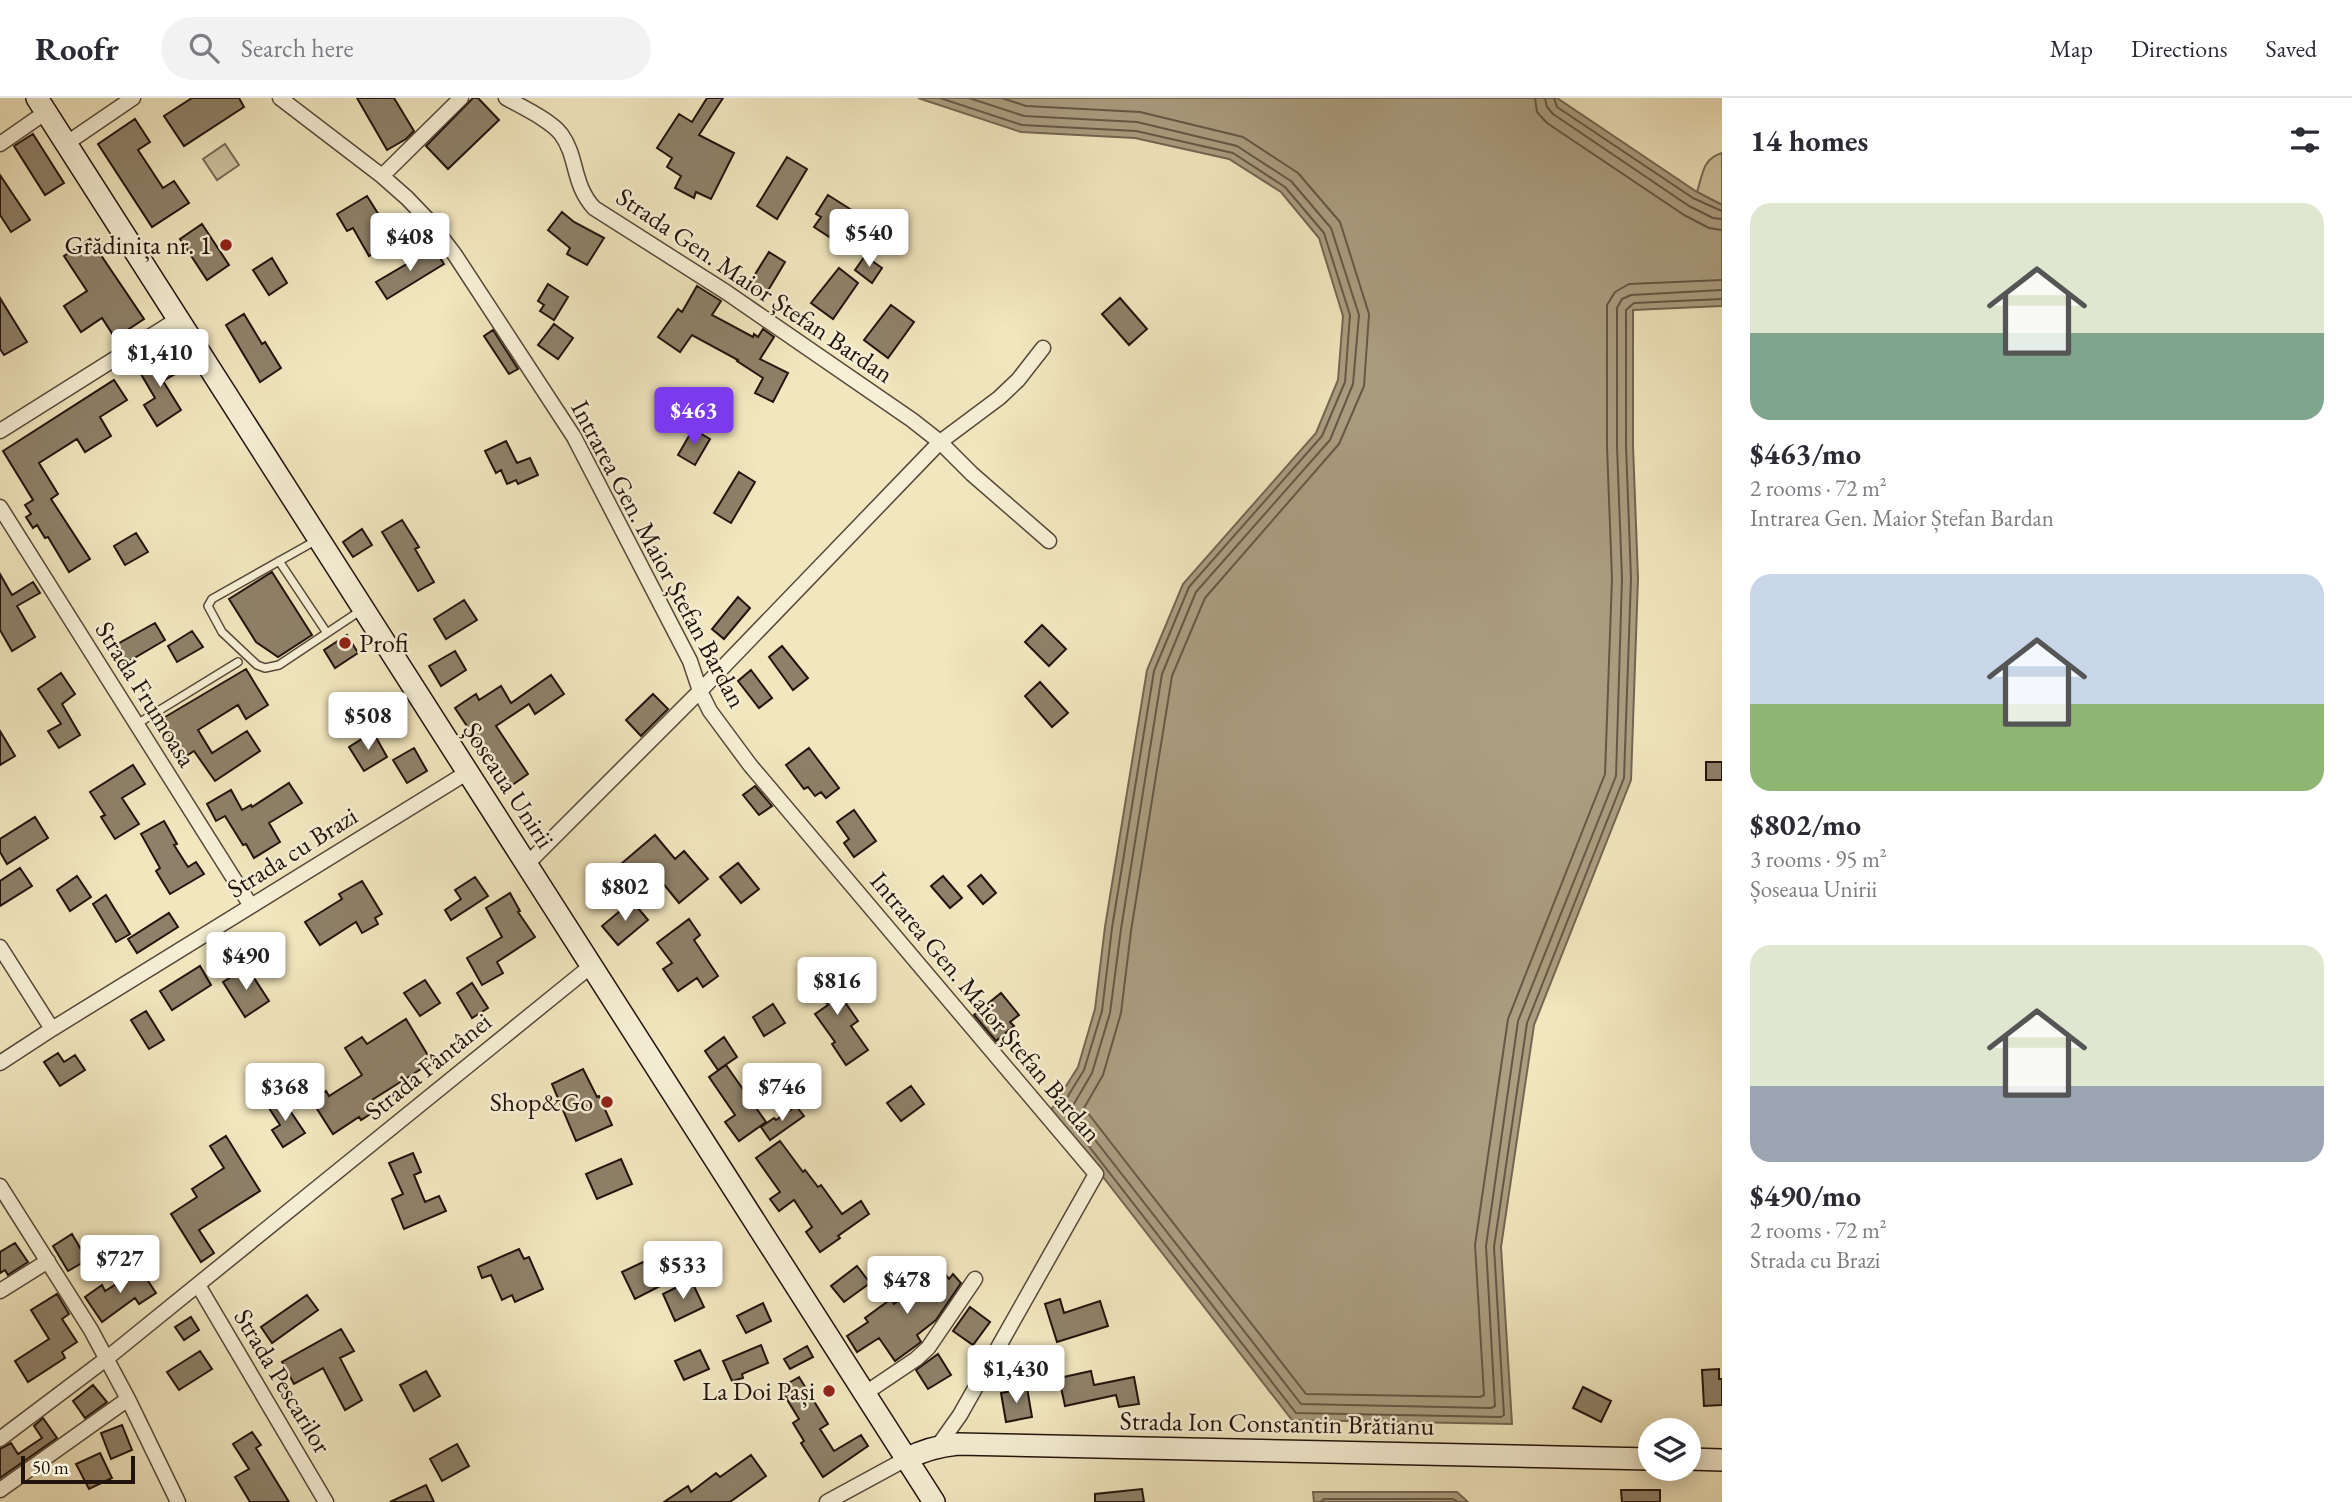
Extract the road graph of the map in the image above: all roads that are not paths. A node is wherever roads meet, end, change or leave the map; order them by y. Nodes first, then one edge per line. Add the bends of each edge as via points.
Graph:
1 (461, 98) edge
2 (506, 98) edge
3 (130, 99) edge
4 (286, 100) edge
5 (41, 105) edge
6 (67, 143) junction
7 (0, 144) edge
8 (382, 176) junction
9 (178, 319) junction
10 (1043, 348) dead end
11 (0, 431) edge
12 (940, 442) junction
13 (0, 508) edge
14 (319, 539) junction
15 (1049, 541) dead end
16 (279, 561) junction
17 (363, 608) junction
18 (327, 633) junction
19 (238, 662) dead end
20 (700, 691) junction
21 (137, 725) junction
22 (468, 772) junction
23 (527, 864) junction
24 (251, 906) junction
25 (0, 947) edge
26 (590, 966) junction
27 (52, 1029) junction
28 (0, 1063) edge
29 (0, 1186) edge
30 (48, 1261) junction
31 (975, 1279) dead end
32 (198, 1285) junction
33 (0, 1292) edge
34 (106, 1359) junction
35 (864, 1394) junction
36 (128, 1399) junction
37 (0, 1439) edge
38 (938, 1446) junction
39 (906, 1459) junction
40 (1638, 1459) edge
41 (1701, 1459) edge
42 (1722, 1460) edge
43 (0, 1490) edge
44 (178, 1502) edge
45 (326, 1502) edge
46 (827, 1502) edge
47 (934, 1502) edge

1 - 8 street
2 - 12 street, Strada Gen. Maior Ștefan Bardan via 563,136 580,190 594,208 726,292
3 - 6 street
4 - 8 street, Intrarea Gen. Maior Ștefan Bardan
5 - 6 main road, Șoseaua Unirii
5 - 7 street
6 - 9 main road, Șoseaua Unirii
8 - 20 street, Intrarea Gen. Maior Ștefan Bardan via 430,222 455,255 574,437 690,661
9 - 11 street
9 - 14 main road, Șoseaua Unirii
10 - 12 street via 999,398
12 - 15 street, Strada Gen. Maior Ștefan Bardan
12 - 20 street
13 - 21 street, Strada Frumoasa
14 - 16 lane
14 - 17 main road, Șoseaua Unirii
16 - 18 lane
16 - 18 lane via 212,599 208,606 222,632 265,668 279,665
17 - 18 lane
17 - 22 main road, Șoseaua Unirii
19 - 21 lane
20 - 23 street
20 - 38 street, Intrarea Gen. Maior Ștefan Bardan via 750,765 1096,1174
21 - 24 street, Strada Frumoasa
22 - 23 main road, Șoseaua Unirii
22 - 24 street, Strada cu Brazi
23 - 26 main road, Șoseaua Unirii
24 - 27 street, Strada cu Brazi
25 - 27 street
26 - 32 street, Strada Fântânei
26 - 35 main road, Șoseaua Unirii
27 - 28 street, Strada cu Brazi
29 - 30 street
30 - 33 street
30 - 34 street
31 - 35 street via 928,1348
32 - 34 street, Strada Fântânei
32 - 45 street, Strada Pescarilor
34 - 36 street
34 - 37 street, Strada Fântânei
35 - 39 main road, Șoseaua Unirii
36 - 43 street
36 - 44 street
38 - 39 main road, Strada Ion Constantin Brătianu
38 - 40 main road, Strada Ion Constantin Brătianu
39 - 46 street
39 - 47 main road, Șoseaua Unirii
41 - 42 main road

